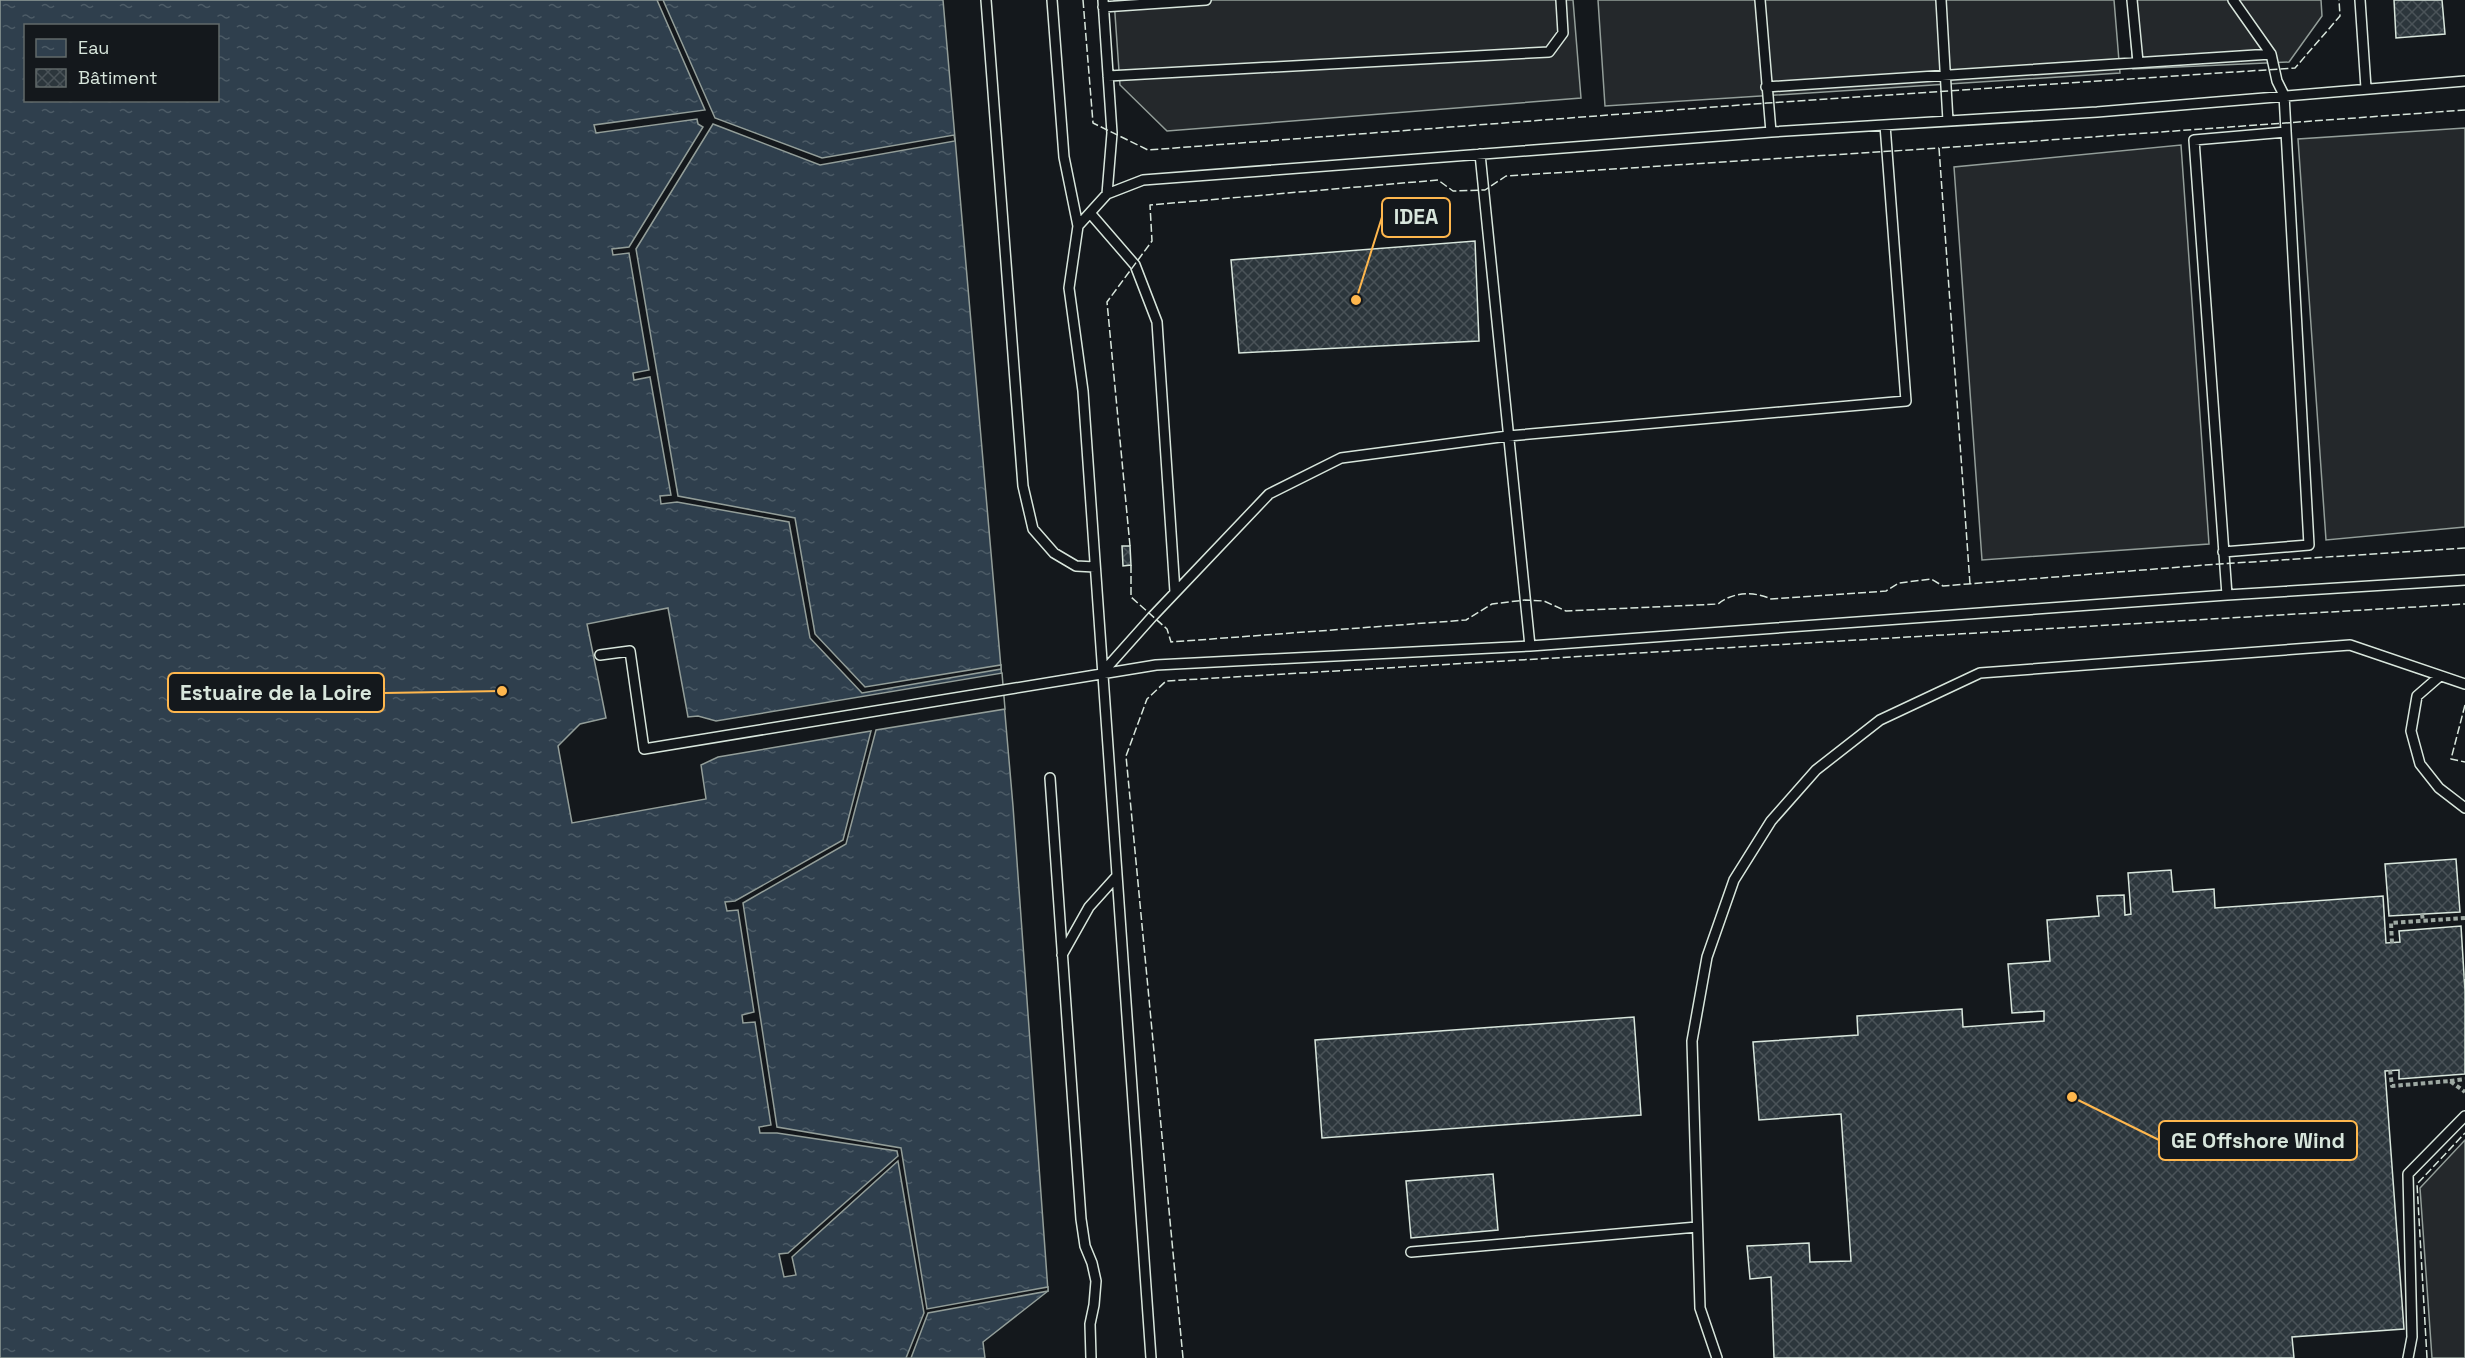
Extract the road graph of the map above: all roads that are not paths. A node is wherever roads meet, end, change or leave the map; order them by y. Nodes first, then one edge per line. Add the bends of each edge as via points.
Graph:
1 (986, 0) edge
2 (1052, 0) edge
3 (1206, 0) edge
4 (1561, 0) edge
5 (1760, 0) edge
6 (1941, 0) edge
7 (2133, 0) edge
8 (2233, 0) edge
9 (2360, 0) edge
10 (1103, 4) edge
11 (2271, 54) junction
12 (2138, 62) junction
13 (1946, 74) junction
14 (1108, 76) junction
15 (2465, 81) edge
16 (1766, 87) junction
17 (2366, 88) junction
18 (2284, 95) junction
19 (1948, 121) junction
20 (1886, 125) junction
21 (1771, 132) junction
22 (2286, 132) junction
23 (1480, 154) junction
24 (1107, 194) junction
25 (1090, 213) junction
26 (1078, 226) junction
27 (1508, 436) junction
28 (2223, 552) junction
29 (1095, 567) junction
30 (2465, 580) edge
31 (1175, 592) junction
32 (2227, 595) junction
33 (1530, 646) junction
34 (600, 655) dead end
35 (1102, 673) junction
36 (2440, 676) junction
37 (2465, 684) edge
38 (1050, 778) dead end
39 (2465, 808) edge
40 (1116, 877) junction
41 (1062, 955) junction
42 (2465, 1116) edge
43 (1697, 1227) junction
44 (1411, 1252) dead end
45 (1091, 1358) edge
46 (1151, 1358) edge
47 (1717, 1358) edge
48 (2408, 1358) edge

1 - 29 lane via 1023,486 1033,529 1053,553 1076,566
2 - 26 lane via 1064,157
3 - 10 lane
4 - 14 lane via 1563,33 1549,52
5 - 16 lane
6 - 13 lane
7 - 12 lane
8 - 11 lane
9 - 17 lane
10 - 14 lane
11 - 12 lane
11 - 18 lane
12 - 13 lane
13 - 16 lane
13 - 19 lane
14 - 24 lane via 1112,133
15 - 17 lane
16 - 21 lane
17 - 18 lane
18 - 19 lane
18 - 22 lane
19 - 20 lane
20 - 21 lane
20 - 27 lane via 1906,401
21 - 23 lane
22 - 28 lane via 2309,545
22 - 28 lane via 2194,140
23 - 24 lane via 1143,180
23 - 27 lane
24 - 25 lane
25 - 26 lane
25 - 31 lane via 1135,264 1157,322
26 - 29 lane via 1069,288 1083,391
27 - 31 lane via 1341,458 1269,494
27 - 33 lane
28 - 32 lane
29 - 35 lane
30 - 32 lane
31 - 35 lane
32 - 33 lane
33 - 35 lane via 1156,665
34 - 35 lane via 630,651 644,749
35 - 40 lane
36 - 37 lane
36 - 39 lane via 2417,696 2410,730 2420,764 2439,788
36 - 43 lane via 2350,645 1980,672 1880,720 1816,770 1771,821 1734,880 1707,957 1692,1041
38 - 41 lane
40 - 41 lane via 1089,907
40 - 46 lane
41 - 45 lane via 1081,1219 1096,1281 1090,1324
42 - 48 lane via 2408,1174 2412,1337
43 - 44 lane
43 - 47 lane via 1700,1308

